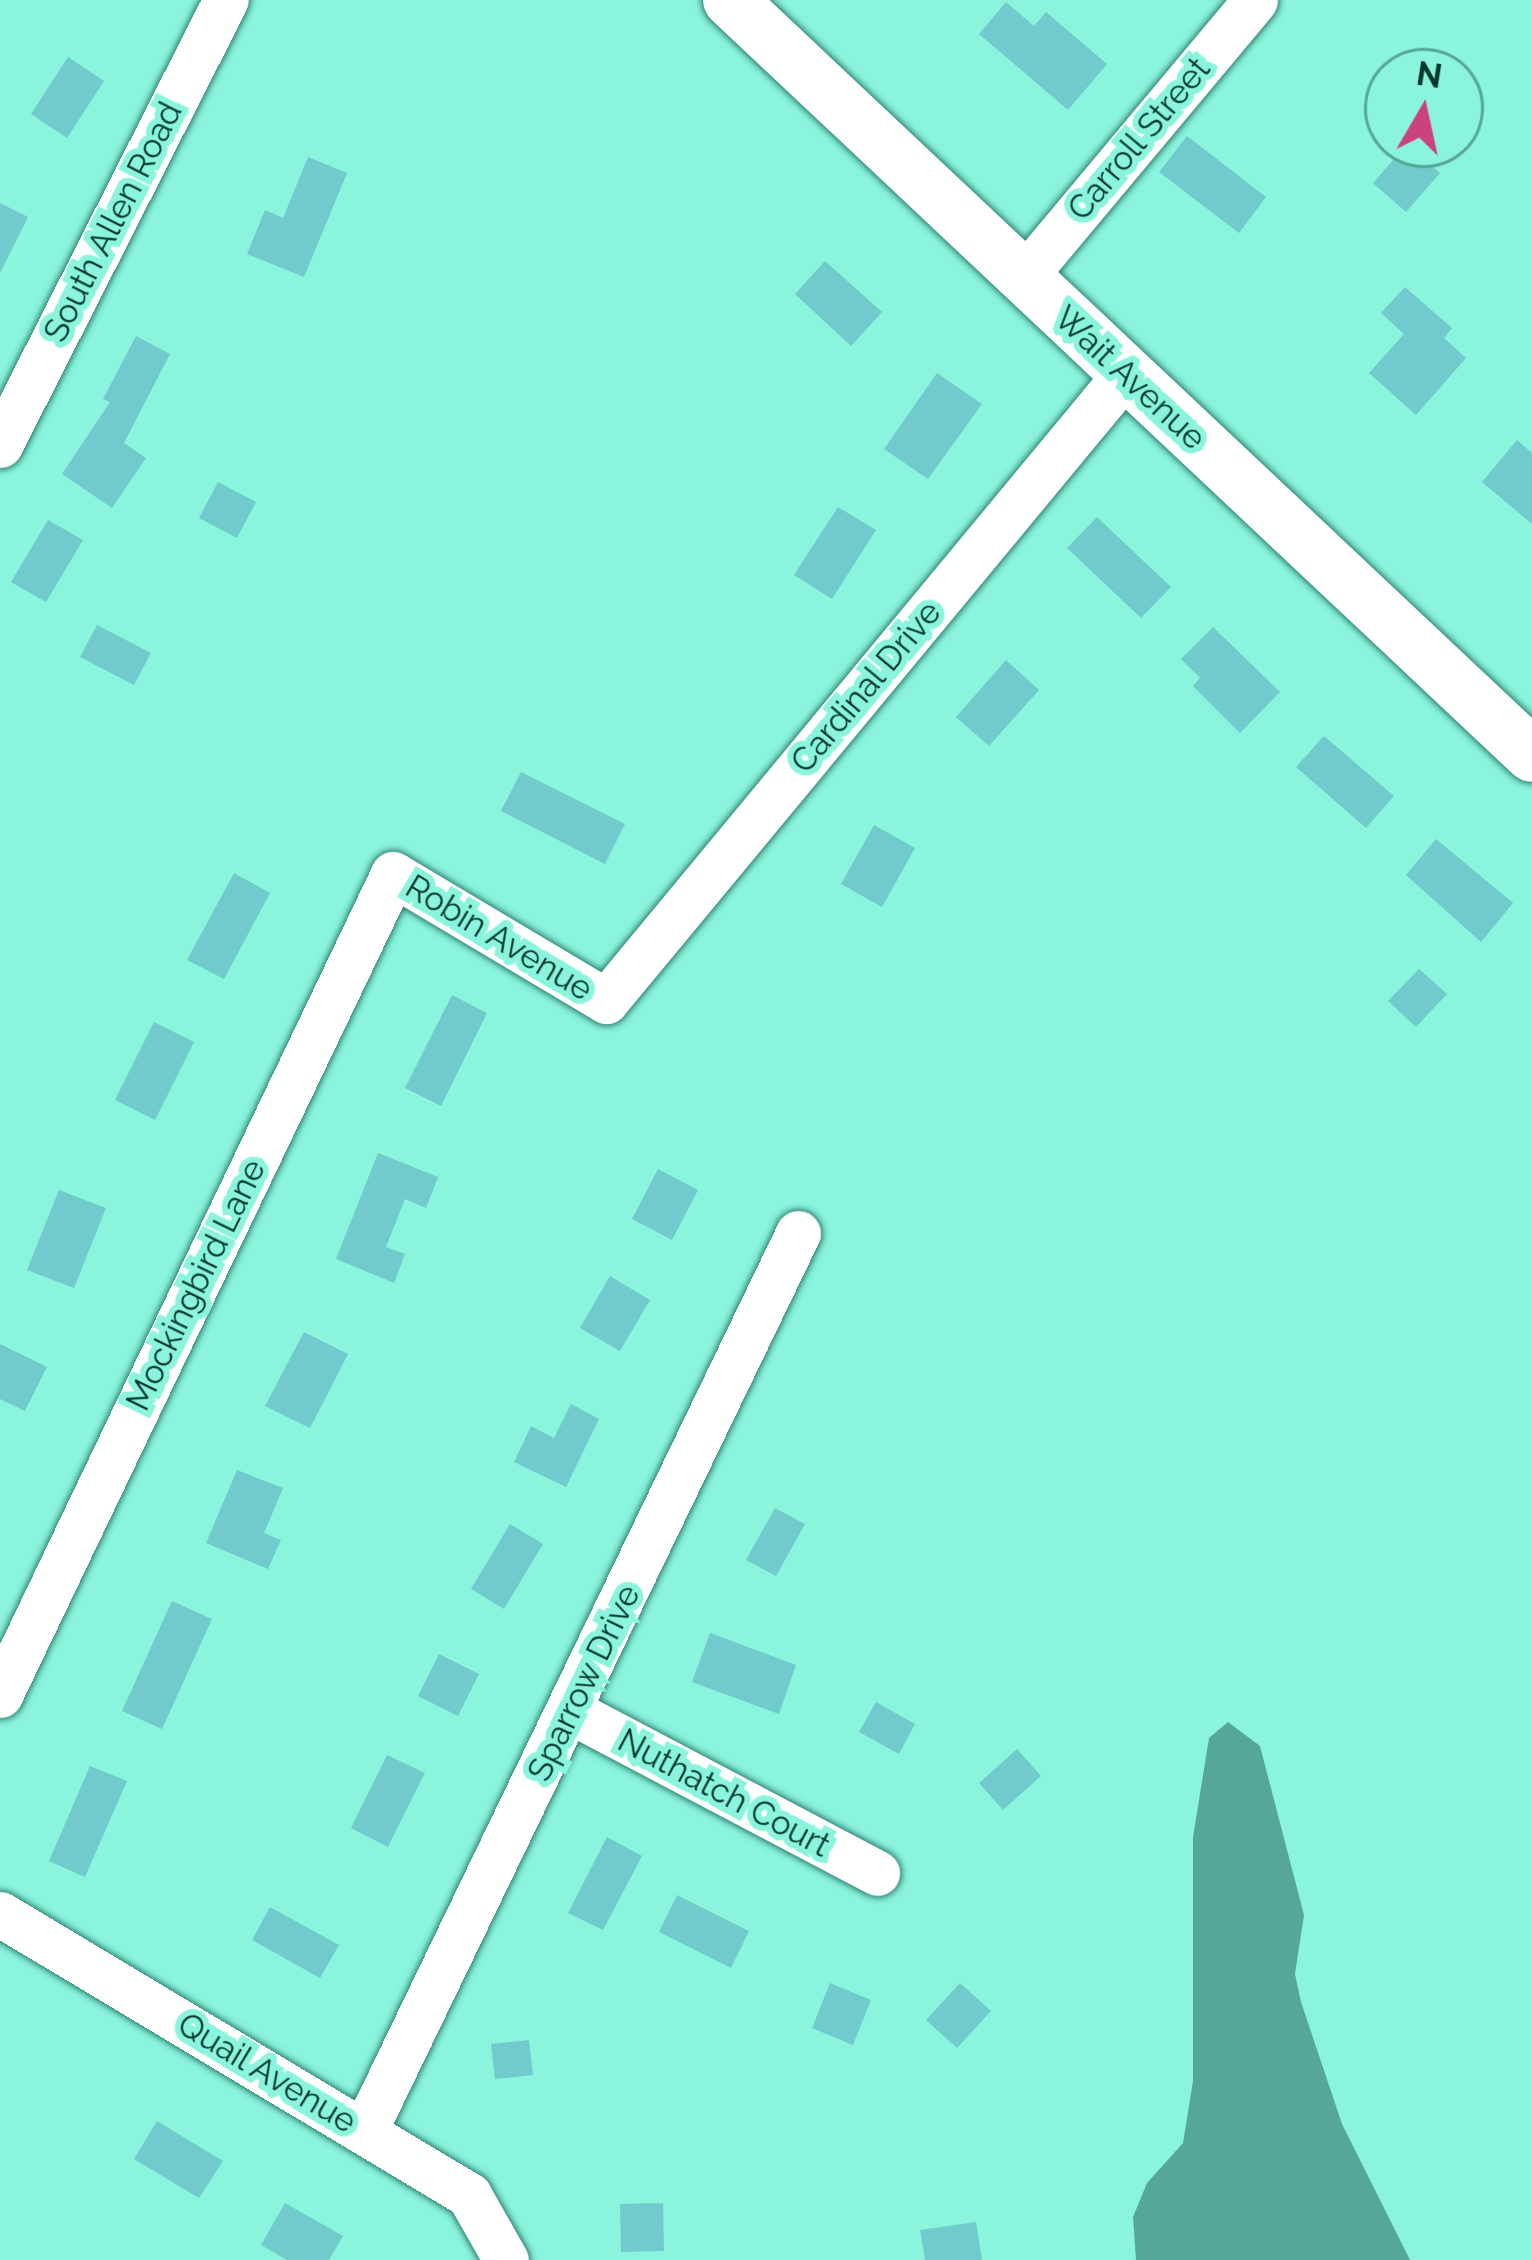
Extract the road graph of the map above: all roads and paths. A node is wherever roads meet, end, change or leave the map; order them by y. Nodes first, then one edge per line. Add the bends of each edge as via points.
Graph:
1 (226, 0) edge
2 (730, 0) edge
3 (1256, 0) edge
4 (1022, 279) junction
5 (1126, 373) junction
6 (0, 445) edge
7 (1532, 755) edge
8 (393, 874) joint
9 (606, 1001) joint
10 (798, 1233) dead end
11 (0, 1695) edge
12 (572, 1712) junction
13 (877, 1873) dead end
14 (0, 1914) edge
15 (365, 2130) junction
16 (506, 2260) edge

1 - 6 street, South Allen Road
2 - 4 main road, Wait Avenue
3 - 4 street, Carroll Street
4 - 5 main road, Wait Avenue
5 - 7 main road, Wait Avenue
5 - 9 street, Cardinal Drive
8 - 9 street, Robin Avenue
8 - 11 street, Mockingbird Lane
10 - 12 street, Sparrow Drive
12 - 13 street, Nuthatch Court
12 - 15 street, Sparrow Drive
14 - 15 street, Quail Avenue
15 - 16 street, Quail Avenue via 469,2195

